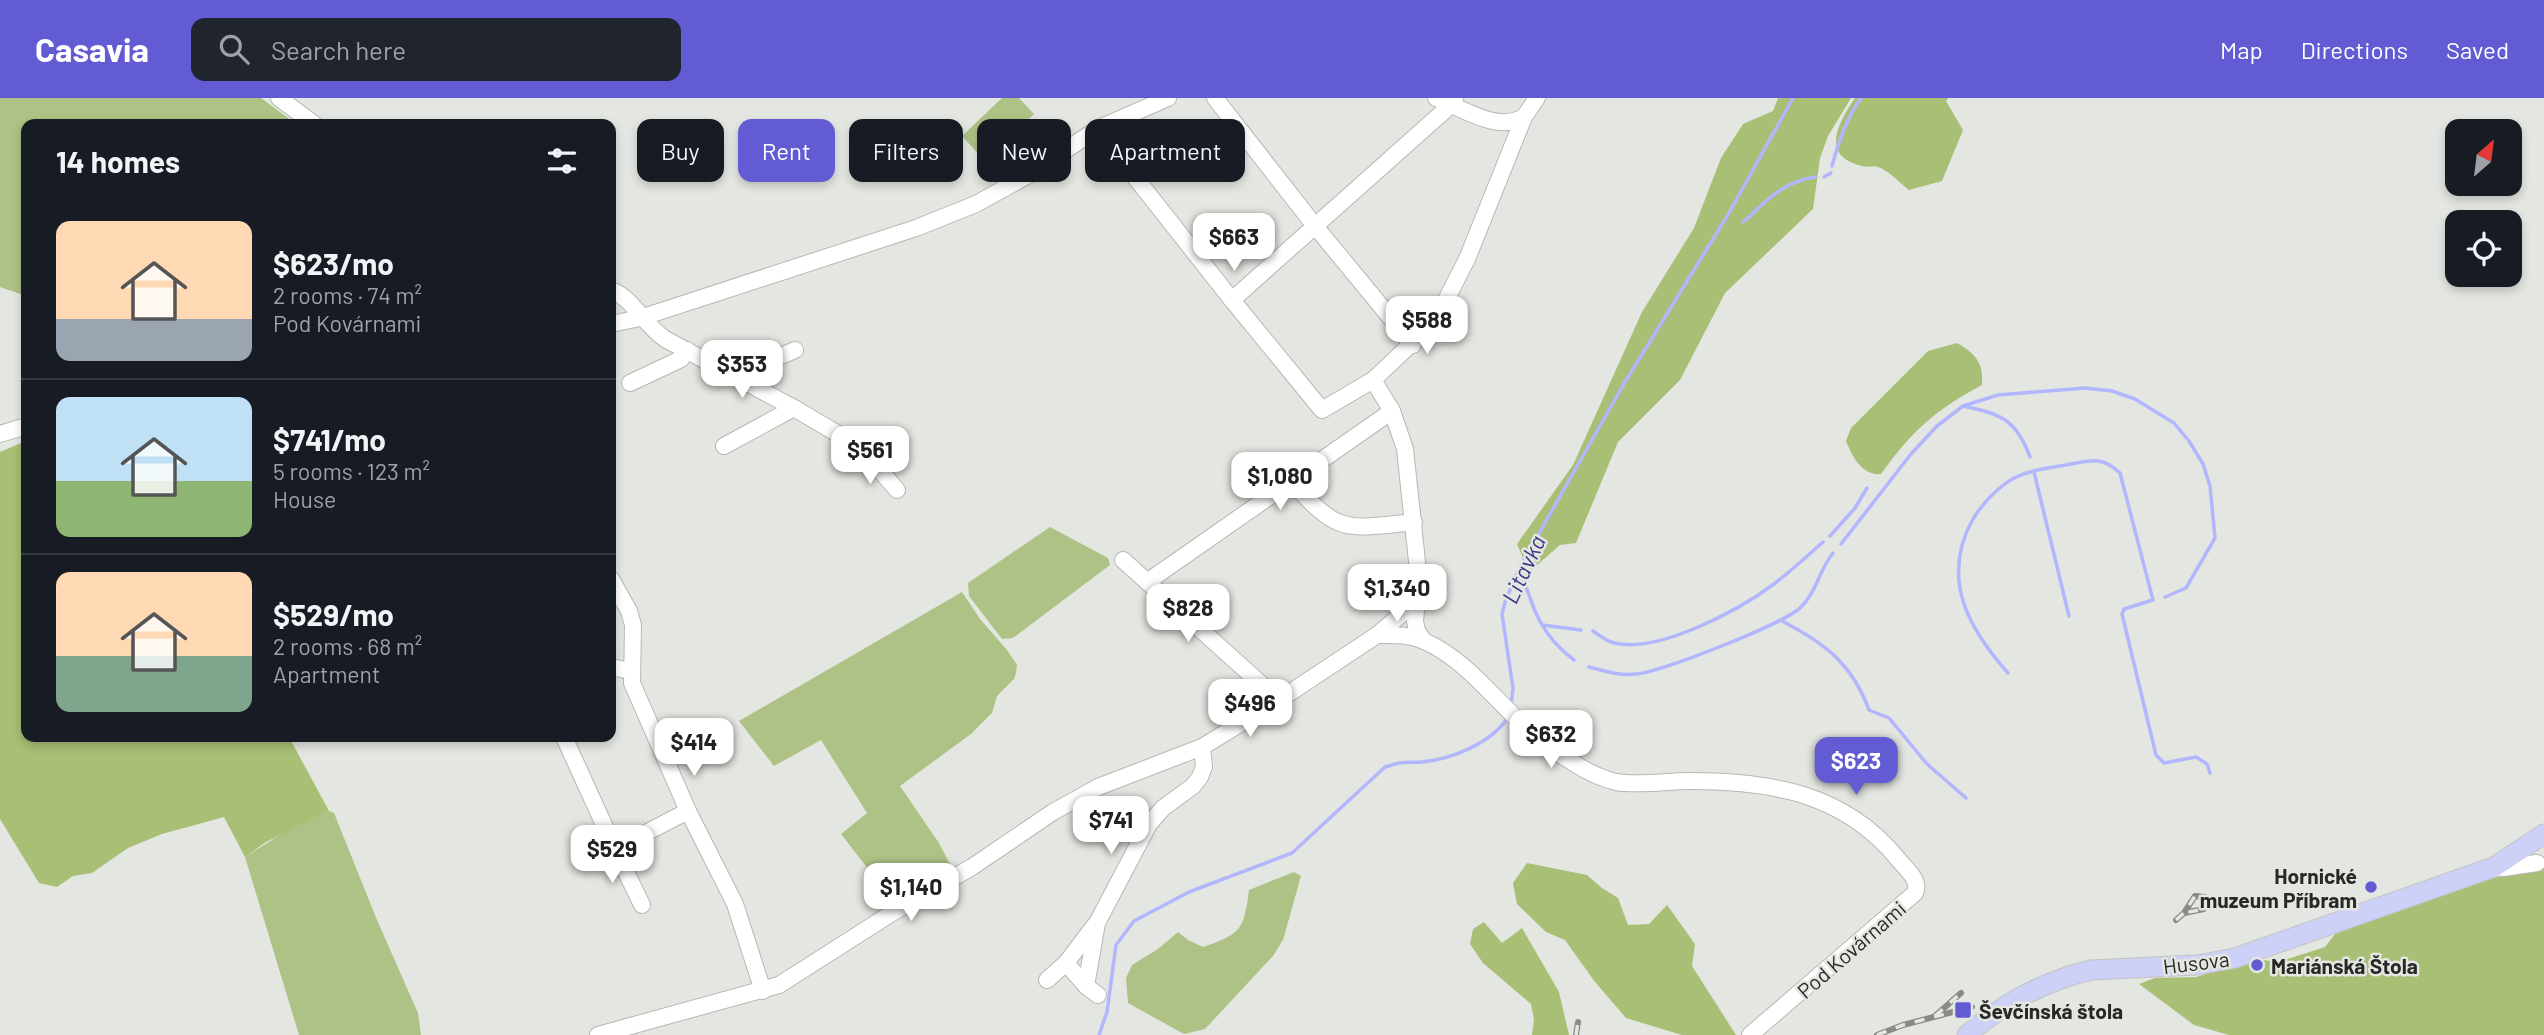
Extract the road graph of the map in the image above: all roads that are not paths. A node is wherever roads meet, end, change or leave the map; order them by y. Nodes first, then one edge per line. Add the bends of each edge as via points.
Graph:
1 (279, 98) edge
2 (1168, 98) edge
3 (1216, 98) edge
4 (1436, 98) edge
5 (1537, 98) edge
6 (1453, 101) edge
7 (1524, 117) junction
8 (307, 119) edge
9 (1120, 119) edge
10 (1489, 121) junction
11 (1085, 137) edge
12 (1509, 156) junction
13 (1139, 182) edge
14 (1315, 226) junction
15 (616, 292) edge
16 (1232, 300) junction
17 (640, 317) junction
18 (616, 323) edge
19 (1413, 345) junction
20 (687, 350) junction
21 (795, 350) dead end
22 (1373, 380) junction
23 (745, 381) junction
24 (630, 383) dead end
25 (794, 408) junction
26 (1392, 411) junction
27 (21, 428) edge
28 (0, 434) edge
29 (724, 446) dead end
30 (1291, 481) junction
31 (897, 490) dead end
32 (1414, 522) junction
33 (1123, 561) dead end
34 (1146, 582) junction
35 (616, 588) edge
36 (1418, 596) junction
37 (1377, 635) junction
38 (1424, 641) junction
39 (616, 668) edge
40 (631, 671) junction
41 (1279, 700) junction
42 (566, 742) edge
43 (1202, 747) junction
44 (688, 811) junction
45 (2544, 835) edge
46 (615, 849) junction
47 (2537, 863) dead end
48 (2494, 867) junction
49 (642, 905) dead end
50 (1097, 923) junction
51 (1066, 962) junction
52 (1047, 980) dead end
53 (764, 991) junction
54 (598, 1035) edge
55 (1749, 1035) edge
56 (1968, 1035) edge

1 - 8 street
2 - 9 street
3 - 14 street
4 - 6 street
5 - 7 street
6 - 10 street
6 - 14 street
7 - 10 street via 1503,124
7 - 12 street
10 - 12 street
11 - 17 street via 976,204 916,228
12 - 19 street via 1467,259
13 - 16 street
14 - 16 street
14 - 19 street
15 - 17 street
16 - 22 street via 1322,410
17 - 18 street
17 - 20 street via 652,330
19 - 22 street
20 - 23 street
20 - 24 street via 681,359
21 - 23 street via 753,368
22 - 26 street
23 - 25 street
25 - 29 street
25 - 31 street via 860,447
26 - 30 street
26 - 32 street via 1405,449
27 - 28 street
30 - 32 street via 1324,516 1341,524
30 - 34 street
32 - 36 street
33 - 34 street
34 - 41 street
35 - 40 street via 633,625
36 - 37 street
36 - 38 street via 1415,621
37 - 38 street via 1401,634
37 - 41 street
38 - 55 street, Pod Kovárnami via 1457,663 1541,741 1598,777 1617,782 1730,783 1817,799 1857,820 1882,840 1915,879 1917,888 1911,897
39 - 40 street
40 - 44 street via 632,683
41 - 43 street
42 - 46 street
43 - 50 street via 1200,777 1155,816
43 - 53 street via 1098,787 1053,812 972,867
44 - 46 street
44 - 53 street via 735,904
45 - 48 main road, Husova
46 - 49 street
47 - 48 street
48 - 56 main road, Husova via 2235,958 2074,974 1999,1009
50 - 51 street
50 - 51 street via 1092,991
51 - 52 street
53 - 54 street

